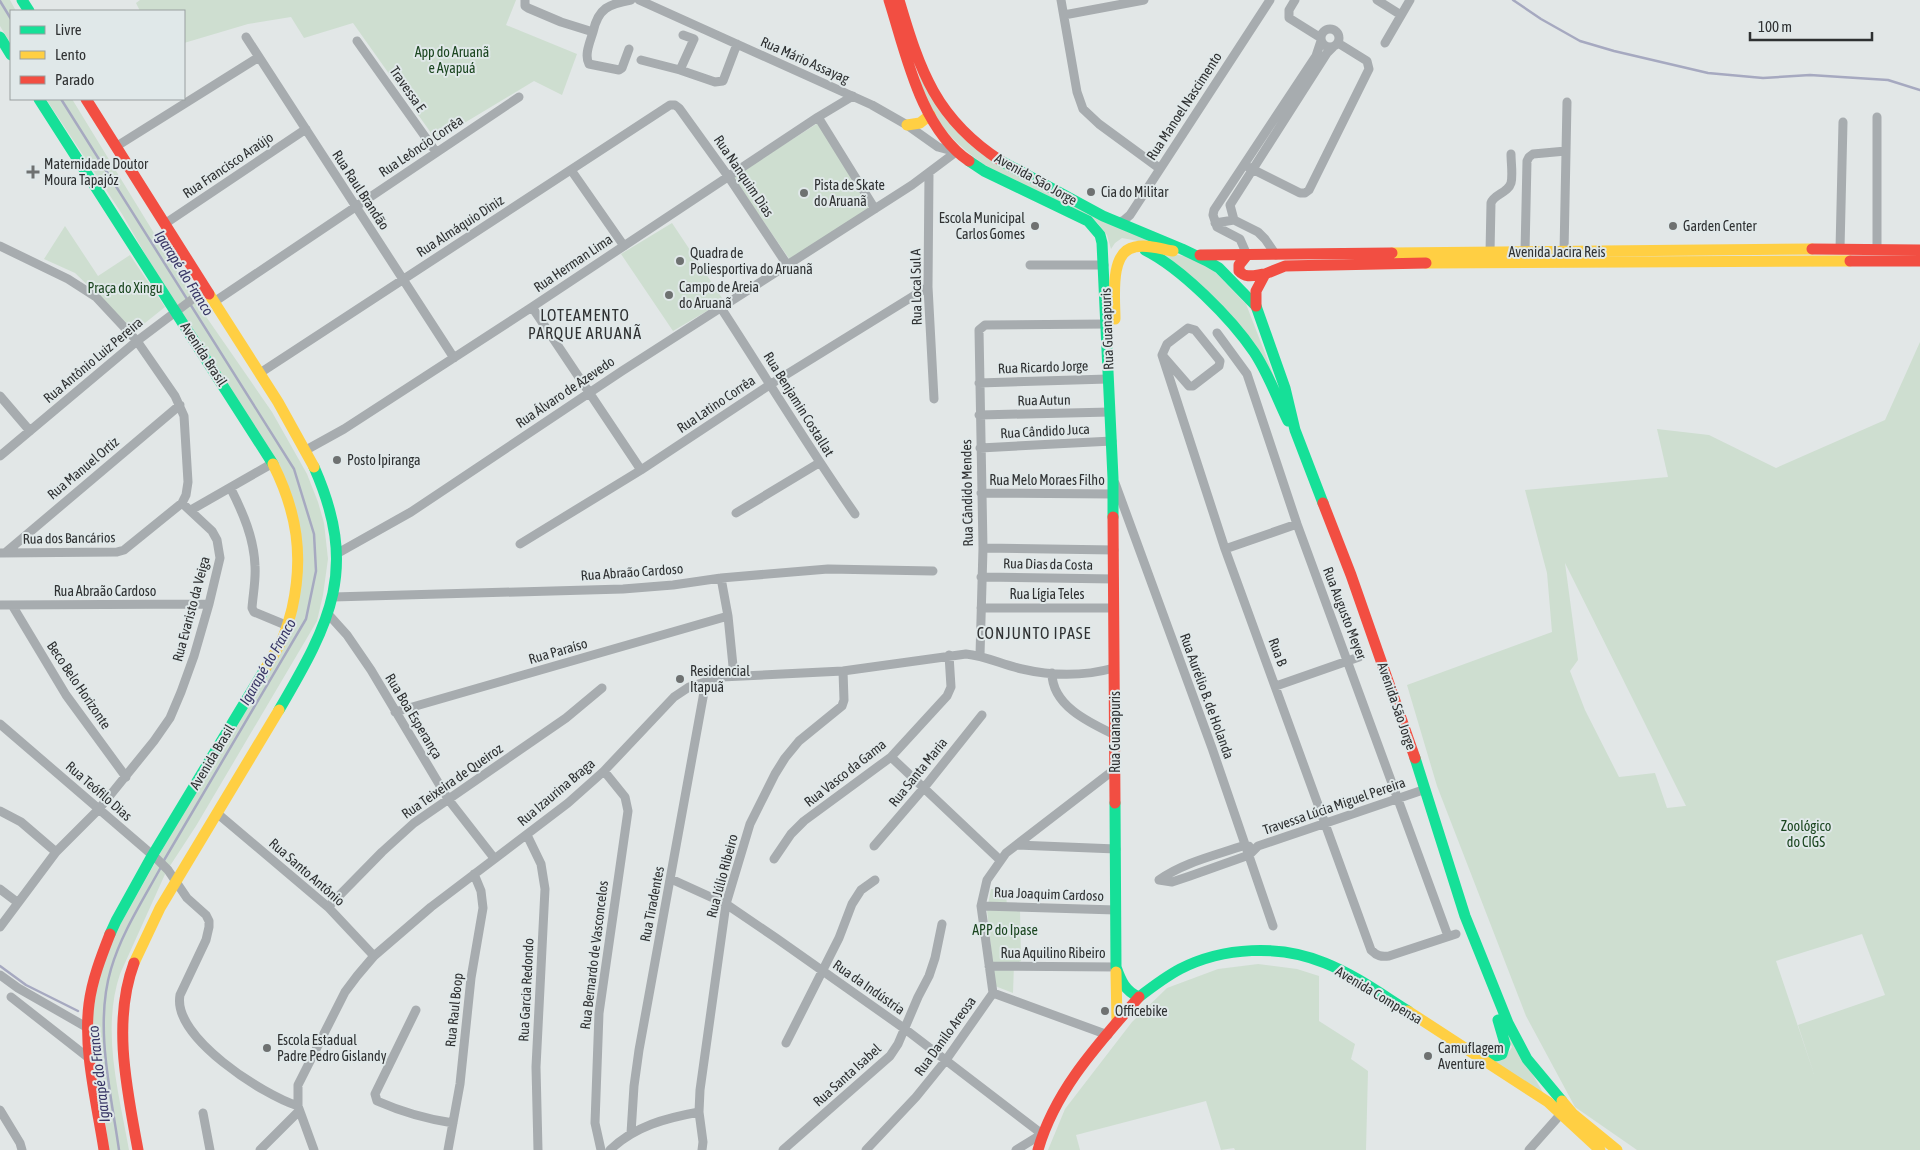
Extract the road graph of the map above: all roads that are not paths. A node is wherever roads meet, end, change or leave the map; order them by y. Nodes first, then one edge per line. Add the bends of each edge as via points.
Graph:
1 (525, 0) edge
2 (631, 0) edge
3 (639, 0) edge
4 (888, 0) edge
5 (899, 0) edge
6 (1061, 0) edge
7 (1144, 0) edge
8 (1270, 0) edge
9 (1295, 0) edge
10 (1377, 0) edge
11 (1410, 0) edge
12 (612, 1) edge
13 (1064, 15) junction
14 (1401, 15) junction
15 (593, 32) junction
16 (684, 35) dead end
17 (0, 37) edge
18 (246, 37) dead end
19 (1321, 39) junction
20 (357, 41) dead end
21 (1385, 43) dead end
22 (737, 44) junction
23 (1335, 45) junction
24 (629, 49) dead end
25 (10, 53) edge
26 (259, 57) junction
27 (640, 60) dead end
28 (680, 70) junction
29 (853, 96) junction
30 (519, 97) dead end
31 (40, 100) edge
32 (87, 100) edge
33 (1567, 102) dead end
34 (675, 105) joint
35 (930, 114) junction
36 (818, 117) junction
37 (1877, 117) dead end
38 (1843, 122) dead end
39 (907, 125) junction
40 (306, 129) junction
41 (117, 146) junction
42 (1566, 151) junction
43 (436, 152) junction
44 (956, 152) junction
45 (1511, 154) dead end
46 (1248, 167) junction
47 (1159, 168) junction
48 (571, 170) junction
49 (930, 173) junction
50 (728, 176) junction
51 (355, 206) junction
52 (876, 209) junction
53 (1234, 220) junction
54 (1088, 221) joint
55 (1118, 222) junction
56 (166, 223) junction
57 (1215, 223) junction
58 (0, 246) edge
59 (624, 246) junction
60 (1134, 247) junction
61 (1840, 248) junction
62 (1877, 249) junction
63 (1525, 252) junction
64 (1564, 252) junction
65 (1919, 252) edge
66 (1490, 253) junction
67 (1194, 255) junction
68 (1247, 255) junction
69 (1276, 255) junction
70 (1104, 264) junction
71 (1030, 265) dead end
72 (788, 266) junction
73 (1265, 274) junction
74 (403, 280) junction
75 (928, 287) junction
76 (203, 292) junction
77 (214, 302) junction
78 (1256, 306) junction
79 (532, 307) junction
80 (720, 308) junction
81 (178, 309) junction
82 (1108, 324) junction
83 (1217, 332) dead end
84 (137, 341) junction
85 (1162, 355) junction
86 (454, 358) junction
87 (260, 373) junction
88 (1108, 379) junction
89 (979, 383) junction
90 (771, 384) junction
91 (590, 392) junction
92 (0, 396) edge
93 (934, 399) dead end
94 (180, 405) junction
95 (1110, 412) junction
96 (979, 415) junction
97 (30, 431) junction
98 (1112, 441) junction
99 (980, 448) junction
100 (306, 450) junction
101 (1304, 452) junction
102 (0, 456) edge
103 (273, 463) junction
104 (819, 463) junction
105 (641, 470) junction
106 (1113, 478) junction
107 (231, 489) junction
108 (981, 493) junction
109 (1114, 494) junction
110 (182, 503) junction
111 (191, 510) junction
112 (736, 513) dead end
113 (855, 514) dead end
114 (1296, 524) junction
115 (520, 544) dead end
116 (983, 548) junction
117 (1225, 549) junction
118 (1114, 550) junction
119 (2, 553) edge
120 (338, 553) junction
121 (933, 571) dead end
122 (981, 576) junction
123 (721, 578) junction
124 (1114, 579) junction
125 (333, 597) junction
126 (210, 604) junction
127 (0, 605) edge
128 (12, 605) junction
129 (981, 608) junction
130 (1114, 608) junction
131 (328, 614) junction
132 (728, 616) junction
133 (288, 626) junction
134 (949, 655) junction
135 (980, 655) junction
136 (1359, 657) dead end
137 (1348, 661) junction
138 (1114, 668) junction
139 (843, 671) junction
140 (1052, 673) junction
141 (734, 676) junction
142 (706, 681) junction
143 (1276, 686) junction
144 (602, 688) dead end
145 (395, 712) junction
146 (982, 715) dead end
147 (0, 724) edge
148 (1115, 735) junction
149 (891, 757) junction
150 (1415, 758) junction
151 (1115, 769) junction
152 (604, 771) junction
153 (126, 777) junction
154 (923, 789) junction
155 (1420, 791) junction
156 (448, 799) junction
157 (1397, 799) junction
158 (99, 809) junction
159 (0, 811) edge
160 (218, 814) junction
161 (1324, 824) junction
162 (528, 835) junction
163 (1017, 845) junction
164 (1245, 845) junction
165 (874, 846) dead end
166 (1258, 846) junction
167 (1116, 849) junction
168 (56, 852) junction
169 (1249, 855) junction
170 (155, 857) junction
171 (494, 858) junction
172 (774, 859) dead end
173 (1000, 860) junction
174 (474, 874) junction
175 (671, 879) junction
176 (875, 880) dead end
177 (176, 883) junction
178 (0, 888) edge
179 (17, 902) junction
180 (726, 904) junction
181 (981, 906) junction
182 (328, 907) junction
183 (1116, 910) junction
184 (942, 924) dead end
185 (1274, 926) dead end
186 (0, 927) edge
187 (1375, 955) joint
188 (374, 956) junction
189 (989, 966) junction
190 (1116, 967) junction
191 (823, 972) junction
192 (0, 975) edge
193 (993, 993) junction
194 (11, 997) dead end
195 (1139, 997) junction
196 (416, 1010) dead end
197 (1117, 1022) junction
198 (88, 1028) junction
199 (905, 1028) junction
200 (1108, 1035) junction
201 (786, 1043) dead end
202 (1473, 1053) junction
203 (90, 1059) junction
204 (946, 1060) junction
205 (298, 1108) junction
206 (0, 1110) edge
207 (699, 1112) junction
208 (203, 1113) dead end
209 (1560, 1115) junction
210 (453, 1123) junction
211 (631, 1133) junction
212 (1042, 1134) junction
213 (703, 1146) edge
214 (22, 1150) edge
215 (104, 1150) edge
216 (138, 1150) edge
217 (210, 1150) edge
218 (260, 1150) edge
219 (314, 1150) edge
220 (448, 1150) edge
221 (538, 1150) edge
222 (601, 1150) edge
223 (610, 1150) edge
224 (710, 1150) edge
225 (783, 1150) edge
226 (866, 1150) edge
227 (1016, 1150) edge
228 (1038, 1150) edge
229 (1529, 1150) edge
230 (1600, 1150) edge
231 (1616, 1150) edge

1 - 15 street via 528,8
2 - 12 street
3 - 22 street, Rua Mário Assayag
4 - 35 main road, Avenida São Jorge via 921,98
5 - 55 main road, Avenida São Jorge via 918,62 933,92 949,117 968,137 1016,171
6 - 13 street
7 - 13 street
8 - 47 street, Rua Manoel Nascimento
9 - 19 street via 1289,10 1289,18
10 - 14 street
11 - 14 street
12 - 15 street via 603,9
13 - 47 street via 1077,92 1083,109
14 - 21 street
15 - 24 street via 587,56 589,64 619,70
16 - 28 street via 694,39
17 - 25 main road
18 - 26 street, Rua Raul Brandão
19 - 23 street via 1325,46
19 - 23 street via 1326,30 1332,29 1338,35
19 - 46 street via 1316,56
20 - 43 street, Travessa E
22 - 28 street via 723,82
22 - 29 street, Rua Mário Assayag
23 - 46 street
23 - 46 street via 1367,61 1369,68 1309,190 1300,193
26 - 40 street, Rua Raul Brandão
26 - 41 street
27 - 28 street
29 - 36 street, Rua Herman Lima
29 - 39 street, Rua Mário Assayag
30 - 43 street, Rua Leôncio Corrêa
31 - 81 main road, Avenida Brasil
32 - 41 main road
33 - 42 street
34 - 48 street, Rua Almáquio Diniz via 670,105
34 - 50 street, Rua Nanquim Dias
35 - 39 main road via 920,123
35 - 44 main road, Avenida São Jorge
36 - 50 street, Rua Herman Lima
36 - 52 street
37 - 62 street
38 - 61 street
39 - 44 street, Rua Mário Assayag via 938,147
40 - 51 street, Rua Raul Brandão
40 - 56 street, Rua Francisco Araújo
41 - 56 main road
42 - 63 street via 1533,154 1527,160
42 - 64 street
43 - 51 street, Rua Leôncio Corrêa
44 - 49 street, Rua Álvaro de Azevedo
44 - 54 main road, Avenida São Jorge via 984,171
45 - 66 street via 1511,184 1491,204
46 - 53 street via 1230,205
46 - 57 street via 1214,210
47 - 55 street, Rua Manoel Nascimento via 1127,219
48 - 59 street
48 - 74 street, Rua Almáquio Diniz
49 - 52 street, Rua Álvaro de Azevedo
49 - 75 street, Rua Local Sul A
50 - 59 street, Rua Herman Lima
50 - 72 street, Rua Nanquim Dias
51 - 74 street, Rua Raul Brandão
51 - 77 street, Rua Leôncio Corrêa
52 - 72 street, Rua Álvaro de Azevedo
53 - 57 street
53 - 69 street via 1258,232
54 - 70 main road, Rua Guanapuris via 1100,235
55 - 67 main road, Avenida São Jorge
56 - 76 main road
57 - 68 street via 1220,230 1240,239
58 - 84 street via 68,279 96,297
59 - 79 street, Rua Herman Lima
60 - 67 main road, Avenida São Jorge via 1146,246
60 - 98 main road, Rua Guanapuris via 1123,252 1116,270
60 - 101 main road via 1151,252 1175,269 1233,326 1254,352
61 - 62 main road, Avenida Jacira Reis
61 - 64 main road, Avenida Jacira Reis
62 - 65 main road, Avenida Jacira Reis
63 - 64 main road, Avenida Jacira Reis
63 - 66 main road, Avenida Jacira Reis
65 - 73 main road, Avenida Jacira Reis via 1296,266 1276,268
66 - 69 main road, Avenida Jacira Reis
67 - 68 main road, Avenida Jacira Reis
67 - 78 main road, Avenida São Jorge via 1219,268
68 - 69 main road, Avenida Jacira Reis
68 - 73 main road, Avenida Jacira Reis via 1239,264 1242,275
70 - 71 street
70 - 82 main road, Rua Guanapuris
72 - 80 street, Rua Álvaro de Azevedo
73 - 78 main road via 1257,288
74 - 86 street, Rua Raul Brandão
74 - 87 street, Rua Almáquio Diniz
75 - 90 street, Rua Latino Corrêa
75 - 93 street, Rua Local Sul A
76 - 77 main road
76 - 81 street, Rua Antônio Luiz Pereira
77 - 87 main road
78 - 101 main road, Avenida São Jorge
79 - 86 street, Rua Herman Lima
79 - 91 street
80 - 90 street, Rua Benjamin Costallat
80 - 91 street, Rua Álvaro de Azevedo
81 - 84 street, Rua Antônio Luiz Pereira
81 - 103 main road, Avenida Brasil
82 - 88 main road, Rua Guanapuris
82 - 89 street, Rua Cândido Mendes via 985,326 978,330
83 - 114 street, Rua Augusto Meyer via 1247,374
84 - 94 street
84 - 97 street, Rua Antônio Luiz Pereira
85 - 85 street via 1166,344 1188,328 1195,330 1220,361 1219,366 1194,386 1189,386
85 - 117 street, Rua B
86 - 100 street, Rua Herman Lima
87 - 100 main road
88 - 89 street, Rua Ricardo Jorge
88 - 95 main road, Rua Guanapuris
89 - 96 street, Rua Cândido Mendes
90 - 104 street, Rua Benjamin Costallat
90 - 105 street, Rua Latino Corrêa
91 - 105 street
91 - 120 street, Rua Álvaro de Azevedo via 411,512
92 - 97 street
94 - 110 street via 186,431 188,474 188,490
94 - 119 street, Rua Manuel Ortiz
95 - 96 street, Rua Autun
95 - 98 main road, Rua Guanapuris
96 - 99 street, Rua Cândido Mendes
97 - 102 street, Rua Antônio Luiz Pereira
98 - 99 street, Rua Cândido Juca
98 - 106 main road, Rua Guanapuris
99 - 108 street, Rua Cândido Mendes
100 - 120 main road via 325,491
101 - 150 main road, Avenida São Jorge
103 - 107 street
103 - 133 main road, Avenida Brasil via 288,494 299,541 297,589
104 - 112 street
104 - 113 street, Rua Benjamin Costallat
105 - 115 street, Rua Latino Corrêa
106 - 109 main road, Rua Guanapuris
106 - 164 street, Rua Aurélio B. de Holanda
107 - 111 street
107 - 133 street via 253,544 252,608 254,612
108 - 109 street, Rua Melo Moraes Filho
108 - 116 street, Rua Cândido Mendes
109 - 118 main road, Rua Guanapuris
110 - 111 street, Rua Evaristo da Veiga
110 - 119 street, Rua dos Bancários via 134,544 117,552
111 - 126 street, Rua Evaristo da Veiga via 212,531 220,550
114 - 117 street
114 - 137 street, Rua Augusto Meyer
116 - 118 street
116 - 122 street, Rua Cândido Mendes
117 - 143 street, Rua B
118 - 124 main road, Rua Guanapuris
120 - 125 main road
121 - 123 street, Rua Abraão Cardoso via 828,570
122 - 124 street, Rua Dias da Costa
122 - 129 street, Rua Cândido Mendes
123 - 125 street, Rua Abraão Cardoso via 623,589
123 - 132 street
124 - 130 main road, Rua Guanapuris
125 - 131 main road
126 - 128 street, Rua Abraão Cardoso
126 - 153 street, Rua Evaristo da Veiga via 170,718
127 - 128 street, Rua Abraão Cardoso
128 - 153 street, Beco Belo Horizonte via 66,695
129 - 130 street, Rua Lígia Teles
129 - 135 street, Rua Cândido Mendes
130 - 138 main road, Rua Guanapuris
131 - 145 street, Rua Boa Esperança via 347,635
131 - 160 main road via 312,653
132 - 141 street
132 - 145 street, Rua Paraíso
133 - 170 main road, Avenida Brasil via 274,656
134 - 135 street, Rua Izaurina Braga
134 - 139 street, Rua Izaurina Braga
134 - 149 street, Rua Vasco da Gama via 950,692
135 - 140 street, Rua Izaurina Braga via 1022,669
136 - 137 street
137 - 143 street
137 - 157 street, Rua Augusto Meyer
138 - 140 street, Rua Izaurina Braga via 1089,673
138 - 148 main road, Rua Guanapuris
139 - 141 street, Rua Izaurina Braga
139 - 180 street, Rua Júlio Ribeiro via 842,706 799,741 775,774 750,824
140 - 148 street via 1054,685 1067,705 1089,723
141 - 142 street, Rua Izaurina Braga
142 - 152 street, Rua Izaurina Braga via 688,687 674,697
142 - 175 street, Rua Tiradentes
143 - 161 street, Rua B
144 - 156 street, Rua Teixeira de Queiroz via 566,718
145 - 156 street, Rua Boa Esperança
146 - 154 street, Rua Santa Maria
147 - 158 street, Rua Teófilo Dias
148 - 151 main road, Rua Guanapuris
149 - 154 street
149 - 172 street, Rua Vasco da Gama via 804,821
150 - 155 main road
150 - 231 main road, Avenida São Jorge via 1465,916 1508,1023 1527,1059 1550,1087 1573,1114
151 - 163 street, Rua Danilo Areosa
151 - 167 main road, Rua Guanapuris
152 - 162 street, Rua Izaurina Braga
152 - 222 street, Rua Bernardo de Vasconcelos via 625,797 628,811 599,1013 595,1124
153 - 158 street, Rua Evaristo da Veiga
154 - 165 street, Rua Santa Maria
154 - 173 street
155 - 157 street, Travessa Lúcia Miguel Pereira
155 - 202 main road via 1440,858 1506,1041 1503,1054 1488,1057
156 - 171 street, Rua Boa Esperança
156 - 182 street, Rua Teixeira de Queiroz via 388,846
157 - 161 street, Travessa Lúcia Miguel Pereira
157 - 187 street, Rua Augusto Meyer via 1452,935 1389,956
158 - 168 street, Rua Evaristo da Veiga
158 - 170 street, Rua Teófilo Dias
159 - 168 street via 22,822
160 - 177 main road
160 - 182 street, Rua Santo Antônio
161 - 166 street, Travessa Lúcia Miguel Pereira
161 - 187 street, Rua B
162 - 171 street, Rua Izaurina Braga
162 - 221 street, Rua Garcia Redondo via 541,864 545,889 536,1067
163 - 167 street
163 - 173 street, Rua Danilo Areosa
164 - 166 street, Travessa Lúcia Miguel Pereira
164 - 169 street, Rua Aurélio B. de Holanda
164 - 169 street, Travessa Lúcia Miguel Pereira via 1169,873 1159,880 1172,882
166 - 169 street, Travessa Lúcia Miguel Pereira
167 - 183 main road, Rua Guanapuris
168 - 179 street, Rua Evaristo da Veiga
169 - 185 street, Rua Aurélio B. de Holanda
170 - 177 street, Rua Teófilo Dias
170 - 198 main road, Avenida Brasil via 116,921 100,960 89,1004
171 - 174 street, Rua Izaurina Braga
173 - 181 street, Rua Danilo Areosa via 987,880
174 - 188 street, Rua Izaurina Braga via 431,906
174 - 210 street, Rua Raul Boop via 481,891 482,908
175 - 180 street, Rua da Indústria
175 - 211 street, Rua Tiradentes via 639,1050
176 - 191 street via 861,890 852,904
177 - 205 street, Rua Teófilo Dias via 206,916 209,927 180,994 180,1007 191,1030 207,1050 232,1070
177 - 216 main road via 138,952 127,990 123,1036
178 - 179 street
179 - 186 street, Rua Evaristo da Veiga
180 - 191 street, Rua da Indústria
180 - 207 street, Rua Júlio Ribeiro
181 - 183 street, Rua Joaquim Cardoso
181 - 189 street, Rua Danilo Areosa
182 - 188 street, Rua Santo Antônio
183 - 190 main road, Rua Guanapuris
184 - 199 street, Rua Santa Isabel via 932,967
188 - 205 street, Rua Izaurina Braga via 345,992 302,1075
189 - 190 street, Rua Aquilino Ribeiro
189 - 193 street, Rua Danilo Areosa
190 - 195 main road via 1124,988
190 - 197 main road, Rua Guanapuris
191 - 199 street, Rua da Indústria
191 - 201 street
192 - 198 street
193 - 200 street
193 - 204 street, Rua Danilo Areosa
194 - 203 street
195 - 197 main road, Avenida Compensa
195 - 202 main road, Avenida Compensa via 1187,966 1209,959 1258,951 1302,955 1361,982
196 - 210 street via 375,1098 397,1110
197 - 200 main road, Avenida Compensa
198 - 203 main road, Avenida Brasil
199 - 204 street, Rua da Indústria
199 - 225 street, Rua Santa Isabel via 898,1044 880,1066
200 - 212 main road, Avenida Compensa via 1063,1092
202 - 209 main road, Avenida Compensa via 1548,1102
203 - 215 main road, Avenida Brasil
204 - 212 street, Rua da Indústria
204 - 226 street, Rua Danilo Areosa
205 - 218 street
205 - 219 street, Rua Izaurina Braga
206 - 214 street
207 - 211 street via 673,1116
207 - 213 street, Rua Júlio Ribeiro
208 - 217 street
209 - 229 street
209 - 230 main road
210 - 220 street, Rua Raul Boop
211 - 223 street
212 - 227 street
212 - 228 main road, Avenida Compensa
213 - 224 street

